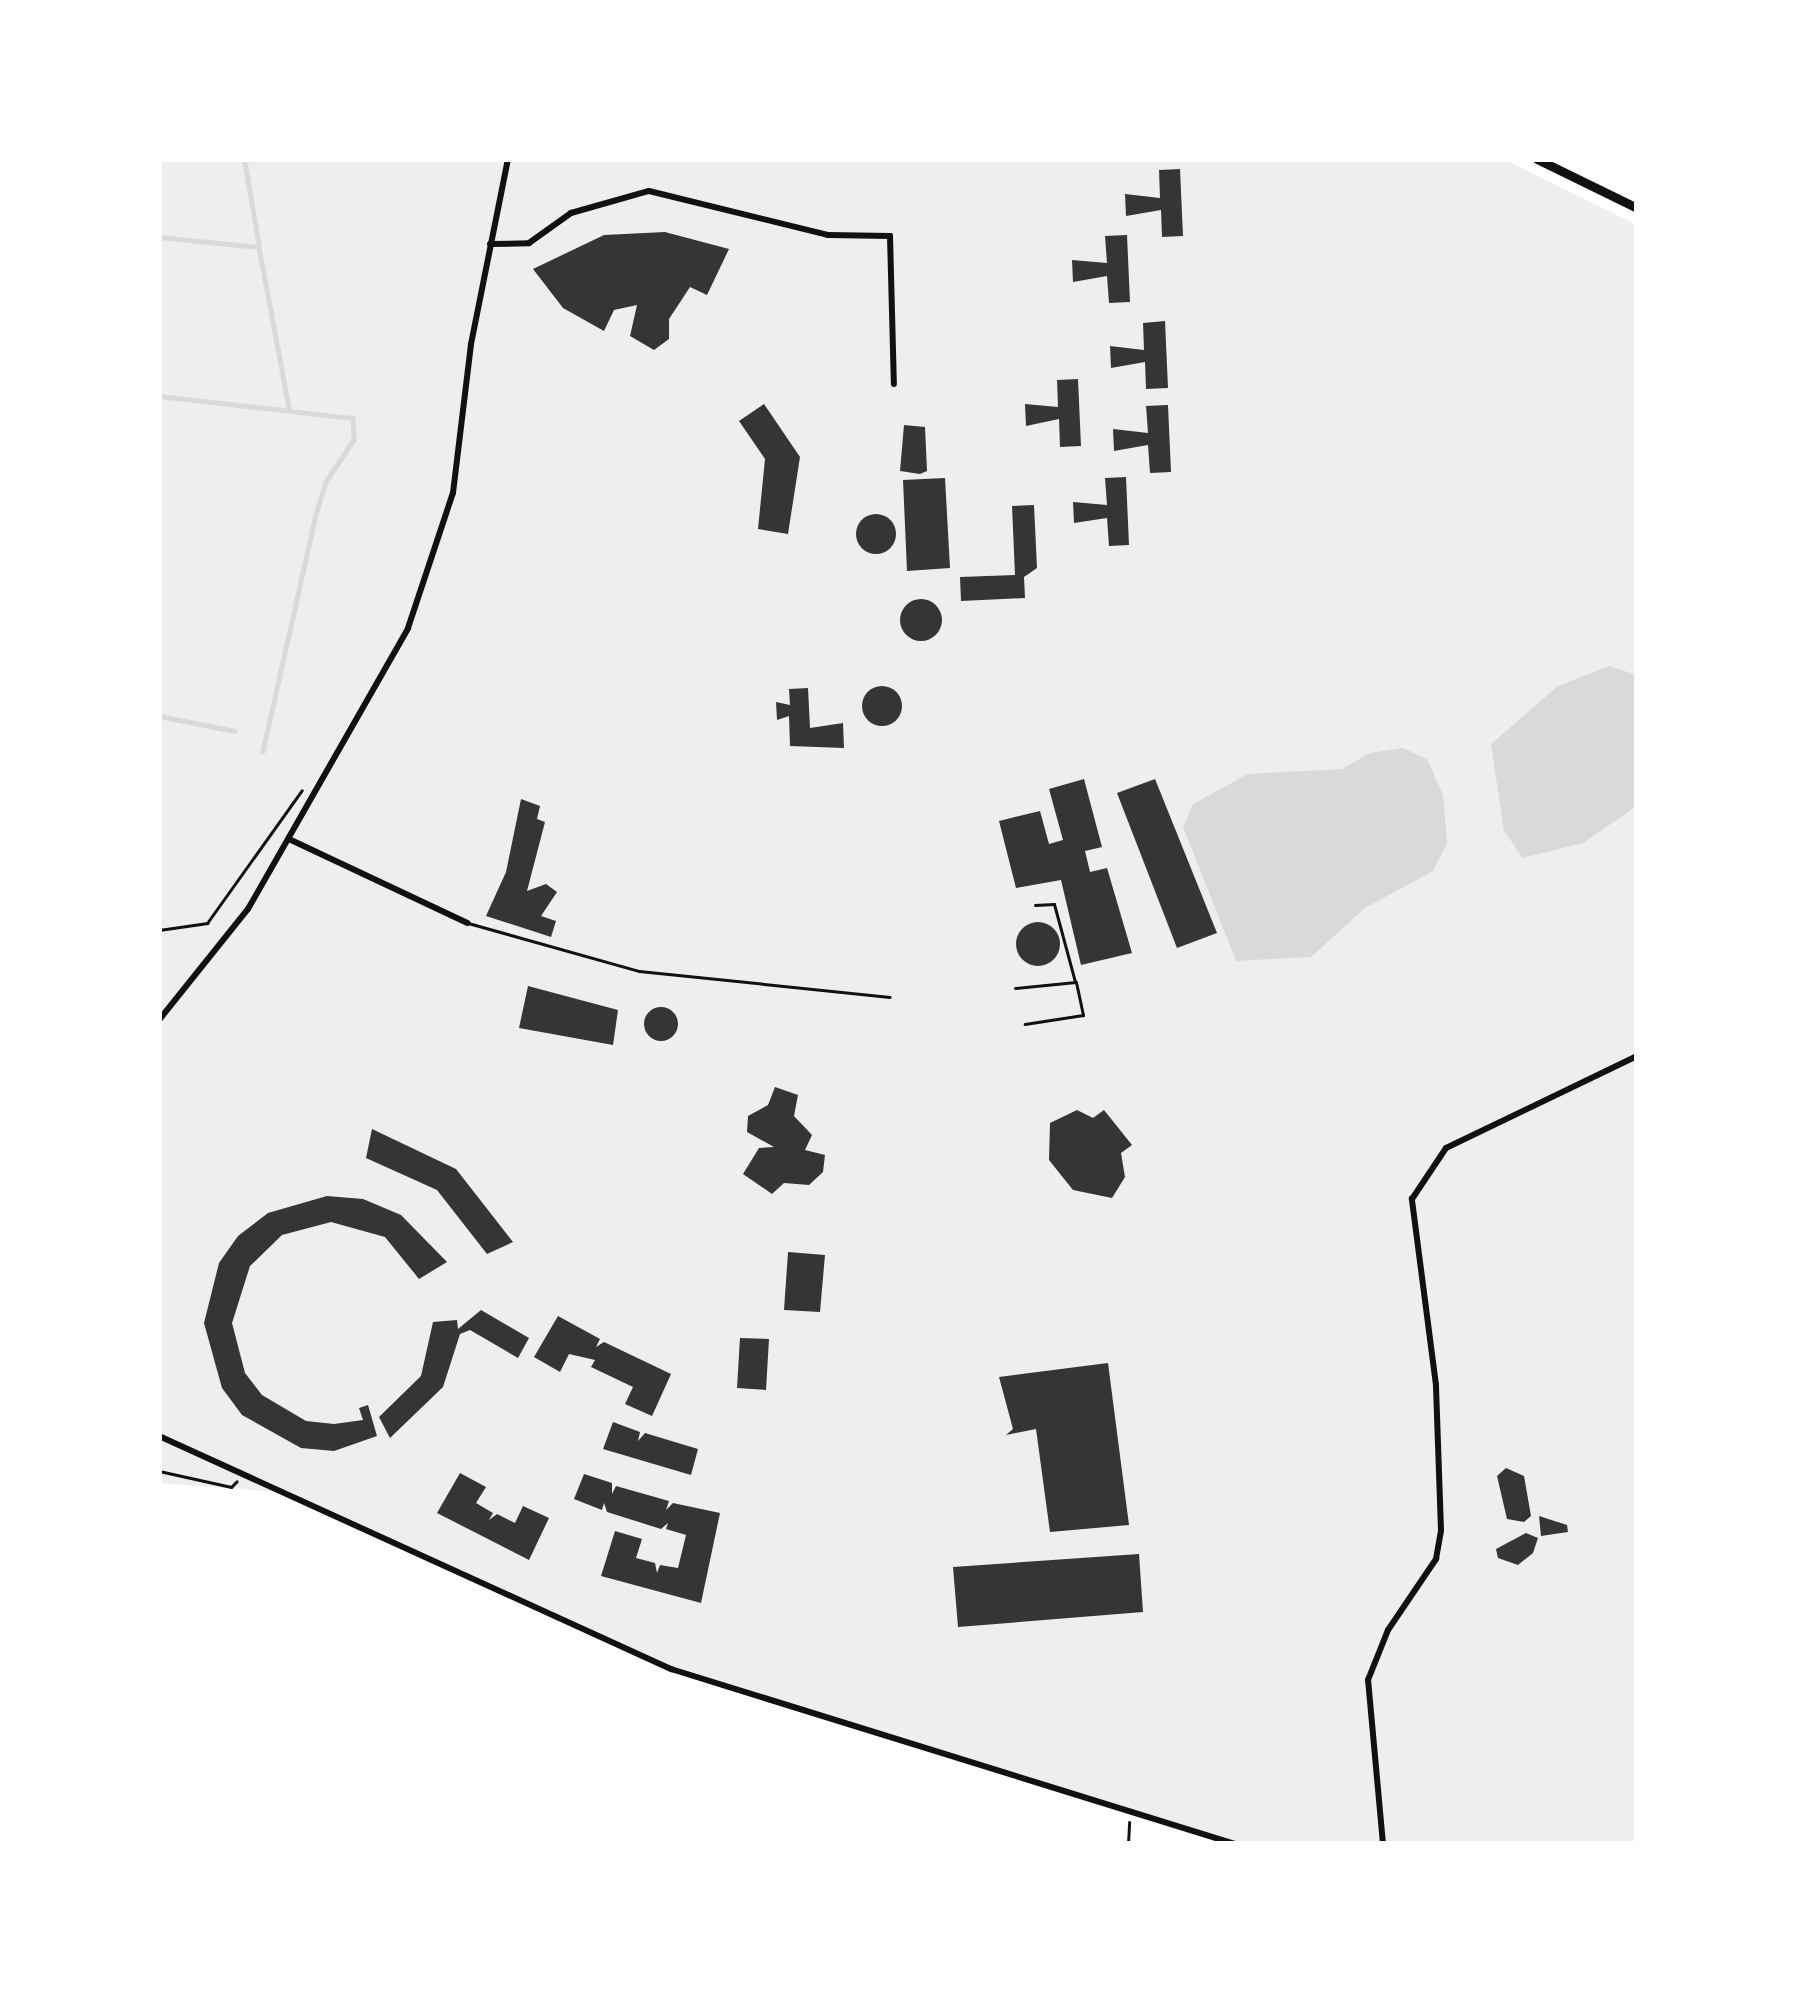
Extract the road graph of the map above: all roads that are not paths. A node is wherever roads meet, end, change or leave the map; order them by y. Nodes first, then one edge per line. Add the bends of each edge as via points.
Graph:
1 (508, 159) edge
2 (1537, 159) edge
3 (1637, 208) edge
4 (490, 244) junction
5 (894, 384) dead end
6 (290, 839) junction
7 (1035, 905) dead end
8 (467, 923) joint
9 (1076, 982) junction
10 (1015, 988) dead end
11 (890, 997) dead end
12 (159, 1020) edge
13 (1025, 1024) dead end
14 (1637, 1056) edge
15 (159, 1436) edge
16 (1235, 1844) edge
17 (1383, 1844) edge

1 - 4 street
2 - 3 main road
4 - 5 street via 529,243 571,213 649,191 828,235 890,236
4 - 6 street via 445,527 408,628
6 - 8 street
6 - 12 street via 219,951
7 - 9 lane via 1054,904
8 - 11 lane via 639,970
9 - 10 lane
9 - 13 lane via 1083,1015
14 - 17 street via 1446,1148 1412,1199 1436,1385 1441,1530 1436,1559 1388,1630 1368,1680
15 - 16 street via 671,1670

